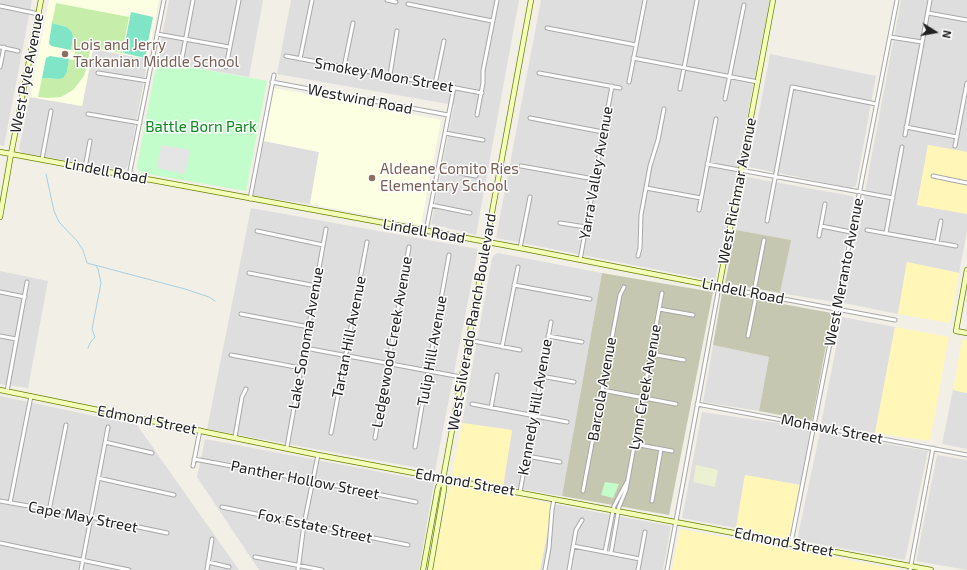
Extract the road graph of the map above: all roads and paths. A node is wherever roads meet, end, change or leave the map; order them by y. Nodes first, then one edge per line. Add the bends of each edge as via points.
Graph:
1 (41, 0) edge
2 (164, 0) edge
3 (193, 0) edge
4 (239, 0) edge
5 (312, 0) edge
6 (386, 0) edge
7 (496, 0) edge
8 (531, 0) edge
9 (645, 0) edge
10 (697, 0) edge
11 (773, 0) edge
12 (897, 0) edge
13 (930, 0) edge
14 (396, 2) dead end
15 (408, 4) dead end
16 (744, 5) dead end
17 (0, 6) edge
18 (928, 13) junction
19 (39, 14) junction
20 (967, 20) edge
21 (492, 21) junction
22 (353, 23) dead end
23 (547, 28) dead end
24 (397, 31) dead end
25 (157, 34) junction
26 (890, 37) junction
27 (185, 39) junction
28 (444, 40) dead end
29 (922, 42) junction
30 (636, 45) junction
31 (2, 47) edge
32 (229, 47) junction
33 (18, 51) dead end
34 (286, 56) dead end
35 (182, 58) dead end
36 (633, 58) junction
37 (300, 59) junction
38 (226, 66) dead end
39 (0, 67) edge
40 (344, 67) junction
41 (684, 68) junction
42 (98, 73) dead end
43 (539, 73) dead end
44 (274, 75) dead end
45 (390, 75) junction
46 (730, 77) junction
47 (148, 81) junction
48 (272, 82) junction
49 (629, 82) dead end
50 (758, 82) junction
51 (967, 83) edge
52 (435, 84) junction
53 (612, 86) junction
54 (454, 87) junction
55 (620, 88) dead end
56 (680, 89) dead end
57 (482, 93) junction
58 (725, 99) dead end
59 (876, 104) junction
60 (664, 109) dead end
61 (51, 111) dead end
62 (88, 114) dead end
63 (448, 115) junction
64 (477, 115) dead end
65 (530, 118) dead end
66 (716, 119) dead end
67 (140, 123) junction
68 (906, 127) junction
69 (603, 132) junction
70 (445, 133) junction
71 (904, 135) dead end
72 (957, 136) junction
73 (483, 140) dead end
74 (90, 141) dead end
75 (955, 146) dead end
76 (902, 147) dead end
77 (0, 152) edge
78 (11, 154) junction
79 (42, 159) junction
80 (707, 164) junction
81 (521, 166) dead end
82 (85, 168) junction
83 (438, 169) junction
84 (741, 170) junction
85 (130, 176) junction
86 (476, 176) dead end
87 (933, 176) dead end
88 (776, 177) junction
89 (594, 179) junction
90 (967, 183) edge
91 (646, 188) junction
92 (859, 192) junction
93 (530, 197) dead end
94 (701, 198) junction
95 (893, 198) junction
96 (250, 199) junction
97 (825, 204) dead end
98 (431, 205) junction
99 (699, 210) dead end
100 (470, 212) dead end
101 (0, 217) edge
102 (942, 221) dead end
103 (767, 222) dead end
104 (560, 223) dead end
105 (821, 226) junction
106 (586, 227) junction
107 (326, 229) dead end
108 (867, 230) dead end
109 (257, 231) dead end
110 (426, 231) junction
111 (851, 232) junction
112 (886, 233) junction
113 (819, 236) dead end
114 (764, 240) dead end
115 (367, 242) dead end
116 (486, 242) junction
117 (937, 242) junction
118 (323, 245) junction
119 (956, 246) dead end
120 (409, 247) dead end
121 (520, 248) junction
122 (449, 255) dead end
123 (638, 256) dead end
124 (580, 260) junction
125 (518, 268) dead end
126 (967, 270) edge
127 (249, 273) dead end
128 (27, 282) dead end
129 (514, 285) junction
130 (316, 286) junction
131 (624, 287) dead end
132 (719, 287) junction
133 (0, 292) edge
134 (662, 293) dead end
135 (755, 293) junction
136 (25, 297) junction
137 (590, 299) dead end
138 (659, 309) junction
139 (836, 309) junction
140 (241, 314) dead end
141 (693, 315) dead end
142 (895, 320) dead end
143 (551, 322) dead end
144 (308, 327) junction
145 (967, 333) edge
146 (0, 336) edge
147 (548, 336) junction
148 (748, 336) dead end
149 (16, 339) junction
150 (468, 340) junction
151 (582, 342) dead end
152 (502, 347) junction
153 (305, 348) junction
154 (520, 350) dead end
155 (651, 354) junction
156 (231, 355) dead end
157 (345, 355) junction
158 (684, 360) dead end
159 (388, 363) junction
160 (301, 368) junction
161 (428, 371) junction
162 (497, 375) dead end
163 (541, 376) junction
164 (461, 377) junction
165 (574, 382) dead end
166 (246, 389) dead end
167 (0, 390) edge
168 (7, 390) junction
169 (602, 390) junction
170 (32, 396) junction
171 (643, 398) junction
172 (472, 404) dead end
173 (676, 404) dead end
174 (697, 404) junction
175 (491, 408) junction
176 (534, 416) junction
177 (567, 422) dead end
178 (66, 424) dead end
179 (108, 426) dead end
180 (814, 426) junction
181 (200, 430) junction
182 (331, 433) dead end
183 (235, 437) junction
184 (375, 438) dead end
185 (105, 442) junction
186 (634, 444) junction
187 (287, 447) junction
188 (416, 447) dead end
189 (933, 448) junction
190 (661, 449) junction
191 (672, 451) dead end
192 (152, 453) dead end
193 (318, 454) junction
194 (967, 455) edge
195 (527, 456) junction
196 (194, 459) junction
197 (560, 462) dead end
198 (193, 466) dead end
199 (98, 478) junction
200 (443, 479) junction
201 (628, 480) junction
202 (313, 481) junction
203 (583, 491) dead end
204 (520, 492) junction
205 (174, 495) dead end
206 (554, 498) junction
207 (0, 501) edge
208 (416, 502) dead end
209 (652, 502) dead end
210 (10, 503) junction
211 (222, 507) dead end
212 (613, 509) junction
213 (619, 510) junction
214 (48, 511) junction
215 (91, 517) junction
216 (582, 520) dead end
217 (676, 521) junction
218 (304, 524) junction
219 (645, 532) dead end
220 (167, 533) dead end
221 (212, 539) dead end
222 (0, 543) edge
223 (791, 543) junction
224 (408, 545) dead end
225 (573, 546) junction
226 (605, 552) junction
227 (611, 553) junction
228 (255, 557) dead end
229 (640, 559) junction
230 (83, 560) junction
231 (208, 562) junction
232 (299, 565) junction
233 (229, 566) dead end
234 (910, 568) edge
235 (81, 570) edge
236 (129, 570) edge
237 (206, 570) edge
238 (298, 570) edge
239 (322, 570) edge
240 (423, 570) edge
241 (430, 570) edge
242 (545, 570) edge
243 (569, 570) edge
244 (638, 570) edge
245 (667, 570) edge
246 (931, 570) edge

1 - 19 street, West Pyle Avenue
2 - 25 street
3 - 27 street
4 - 32 street
5 - 37 street
6 - 14 street
7 - 21 street
8 - 116 street, West Silverado Ranch Boulevard
9 - 30 street
10 - 41 street
11 - 50 street, West Richmar Avenue
12 - 26 street, West Meranto Avenue
13 - 18 street
15 - 21 street
16 - 46 street
17 - 19 street
18 - 20 street
18 - 29 street
19 - 78 street, West Pyle Avenue
21 - 57 street via 483,71
22 - 40 street
23 - 30 street
24 - 45 street
25 - 27 street
25 - 47 street
26 - 29 street
26 - 59 street, West Meranto Avenue
27 - 32 street
27 - 35 street
28 - 52 street
29 - 68 street
30 - 36 street
31 - 33 street
31 - 39 street
32 - 38 street
34 - 37 street, Smokey Moon Street
36 - 41 street
36 - 49 street
37 - 40 street, Smokey Moon Street
40 - 45 street, Smokey Moon Street
41 - 46 street
41 - 56 street
42 - 47 street
43 - 53 street
44 - 48 street
45 - 52 street, Smokey Moon Street
46 - 50 street
46 - 58 street
47 - 67 street
48 - 63 street, Westwind Road
48 - 96 street
50 - 84 street, West Richmar Avenue
51 - 72 street
52 - 54 street, Smokey Moon Street
53 - 55 street
53 - 69 street, Yarra Valley Avenue
54 - 57 street, Smokey Moon Street
54 - 63 street
57 - 64 street
59 - 88 street via 792,87
59 - 92 street, West Meranto Avenue
60 - 91 street
61 - 79 street
62 - 67 street
63 - 70 street
65 - 69 street
66 - 80 street
67 - 85 street
68 - 71 street
68 - 72 street
69 - 89 street, Yarra Valley Avenue
70 - 73 street
70 - 83 street
72 - 75 street
74 - 82 street
76 - 95 street
77 - 78 street, Lindell Road
78 - 79 street, Lindell Road
78 - 101 street, West Pyle Avenue
79 - 82 street, Lindell Road
80 - 84 street
80 - 94 street
81 - 89 street
82 - 85 street, Lindell Road
83 - 86 street
83 - 98 street
84 - 88 street
84 - 132 street, West Richmar Avenue
85 - 96 street, Lindell Road
87 - 90 street
88 - 92 street
88 - 103 street
89 - 106 street, Yarra Valley Avenue
91 - 94 street
91 - 123 street
92 - 95 street
92 - 111 street, West Meranto Avenue
93 - 121 street
94 - 99 street
95 - 112 street
96 - 110 street, Lindell Road
97 - 105 street
98 - 100 street
98 - 110 street
102 - 117 street
104 - 106 street
105 - 111 street
105 - 113 street
106 - 124 street, Yarra Valley Avenue
107 - 118 street, Lake Sonoma Avenue
108 - 112 street
109 - 118 street
110 - 116 street, Lindell Road
111 - 139 street, West Meranto Avenue
112 - 117 street
114 - 135 street
115 - 157 street, Tartan Hill Avenue
116 - 121 street, Lindell Road
116 - 150 street, West Silverado Ranch Boulevard
117 - 119 street
118 - 130 street, Lake Sonoma Avenue
120 - 159 street, Ledgewood Creek Avenue
121 - 124 street, Lindell Road
122 - 161 street, Tulip Hill Avenue
124 - 132 street, Lindell Road
125 - 129 street
126 - 145 street via 956,331
127 - 130 street
128 - 136 street
129 - 137 street
129 - 152 street
130 - 144 street, Lake Sonoma Avenue
131 - 169 street, Barcola Avenue via 620,295
132 - 135 street, Lindell Road
132 - 174 street, West Richmar Avenue
133 - 136 street
134 - 138 street, Lynn Creek Avenue
135 - 139 street, Lindell Road
135 - 148 street
136 - 149 street
138 - 141 street
138 - 155 street, Lynn Creek Avenue
139 - 142 street, Lindell Road
139 - 180 street, West Meranto Avenue
140 - 144 street
143 - 147 street, Kennedy Hill Avenue
144 - 153 street, Lake Sonoma Avenue
146 - 149 street
147 - 151 street
147 - 163 street, Kennedy Hill Avenue
149 - 168 street
150 - 152 street
150 - 164 street, West Silverado Ranch Boulevard
152 - 154 street
153 - 157 street
153 - 160 street, Lake Sonoma Avenue
155 - 158 street
155 - 171 street, Lynn Creek Avenue
156 - 160 street
157 - 159 street
157 - 182 street, Tartan Hill Avenue
159 - 161 street
159 - 184 street, Ledgewood Creek Avenue
160 - 187 street, Lake Sonoma Avenue
161 - 164 street
161 - 188 street, Tulip Hill Avenue
162 - 175 street
163 - 165 street
163 - 176 street, Kennedy Hill Avenue
164 - 200 street, West Silverado Ranch Boulevard
166 - 183 street via 242,397
167 - 168 street, Edmond Street
168 - 170 street, Edmond Street
169 - 171 street
169 - 203 street, Barcola Avenue
170 - 181 street, Edmond Street
170 - 210 street
171 - 173 street
171 - 186 street, Lynn Creek Avenue
172 - 175 street
174 - 180 street, Mohawk Street
174 - 217 street, West Richmar Avenue
175 - 176 street
176 - 177 street
176 - 195 street, Kennedy Hill Avenue
178 - 214 street
179 - 185 street
180 - 189 street, Mohawk Street
180 - 223 street, West Meranto Avenue
181 - 183 street, Edmond Street
181 - 196 street
183 - 187 street, Edmond Street
185 - 192 street
185 - 199 street
186 - 190 street
186 - 201 street, Lynn Creek Avenue
187 - 193 street, Edmond Street
189 - 194 street, Mohawk Street
189 - 234 street
190 - 191 street
190 - 209 street
193 - 200 street, Edmond Street
193 - 202 street
195 - 197 street
195 - 204 street, Kennedy Hill Avenue
196 - 198 street
196 - 202 street, Panther Hollow Street
199 - 205 street
199 - 215 street
200 - 204 street, Edmond Street
200 - 240 street, West Silverado Ranch Boulevard via 438,487
200 - 241 street, West Silverado Ranch Boulevard via 444,489
201 - 212 street, Lynn Creek Avenue
201 - 213 street, Lynn Creek Avenue
202 - 208 street, Panther Hollow Street
202 - 218 street
204 - 206 street, Edmond Street
206 - 212 street, Edmond Street
206 - 242 street
207 - 210 street, Cape May Street
210 - 214 street, Cape May Street
211 - 218 street, Fox Estate Street
212 - 213 street, Edmond Street
212 - 226 street, Lynn Creek Avenue
213 - 217 street, Edmond Street
213 - 227 street, Lynn Creek Avenue
214 - 215 street, Cape May Street
215 - 220 street, Cape May Street
215 - 230 street
216 - 225 street via 576,530
217 - 223 street, Edmond Street
217 - 245 street, West Richmar Avenue
218 - 224 street, Fox Estate Street
218 - 232 street
219 - 229 street
221 - 231 street
222 - 230 street
223 - 234 street, Edmond Street
225 - 226 street
225 - 243 street
226 - 227 street
227 - 229 street
228 - 232 street
229 - 244 street
230 - 235 street
230 - 236 street
231 - 233 street
231 - 237 street
232 - 238 street
232 - 239 street
234 - 246 street, Edmond Street

